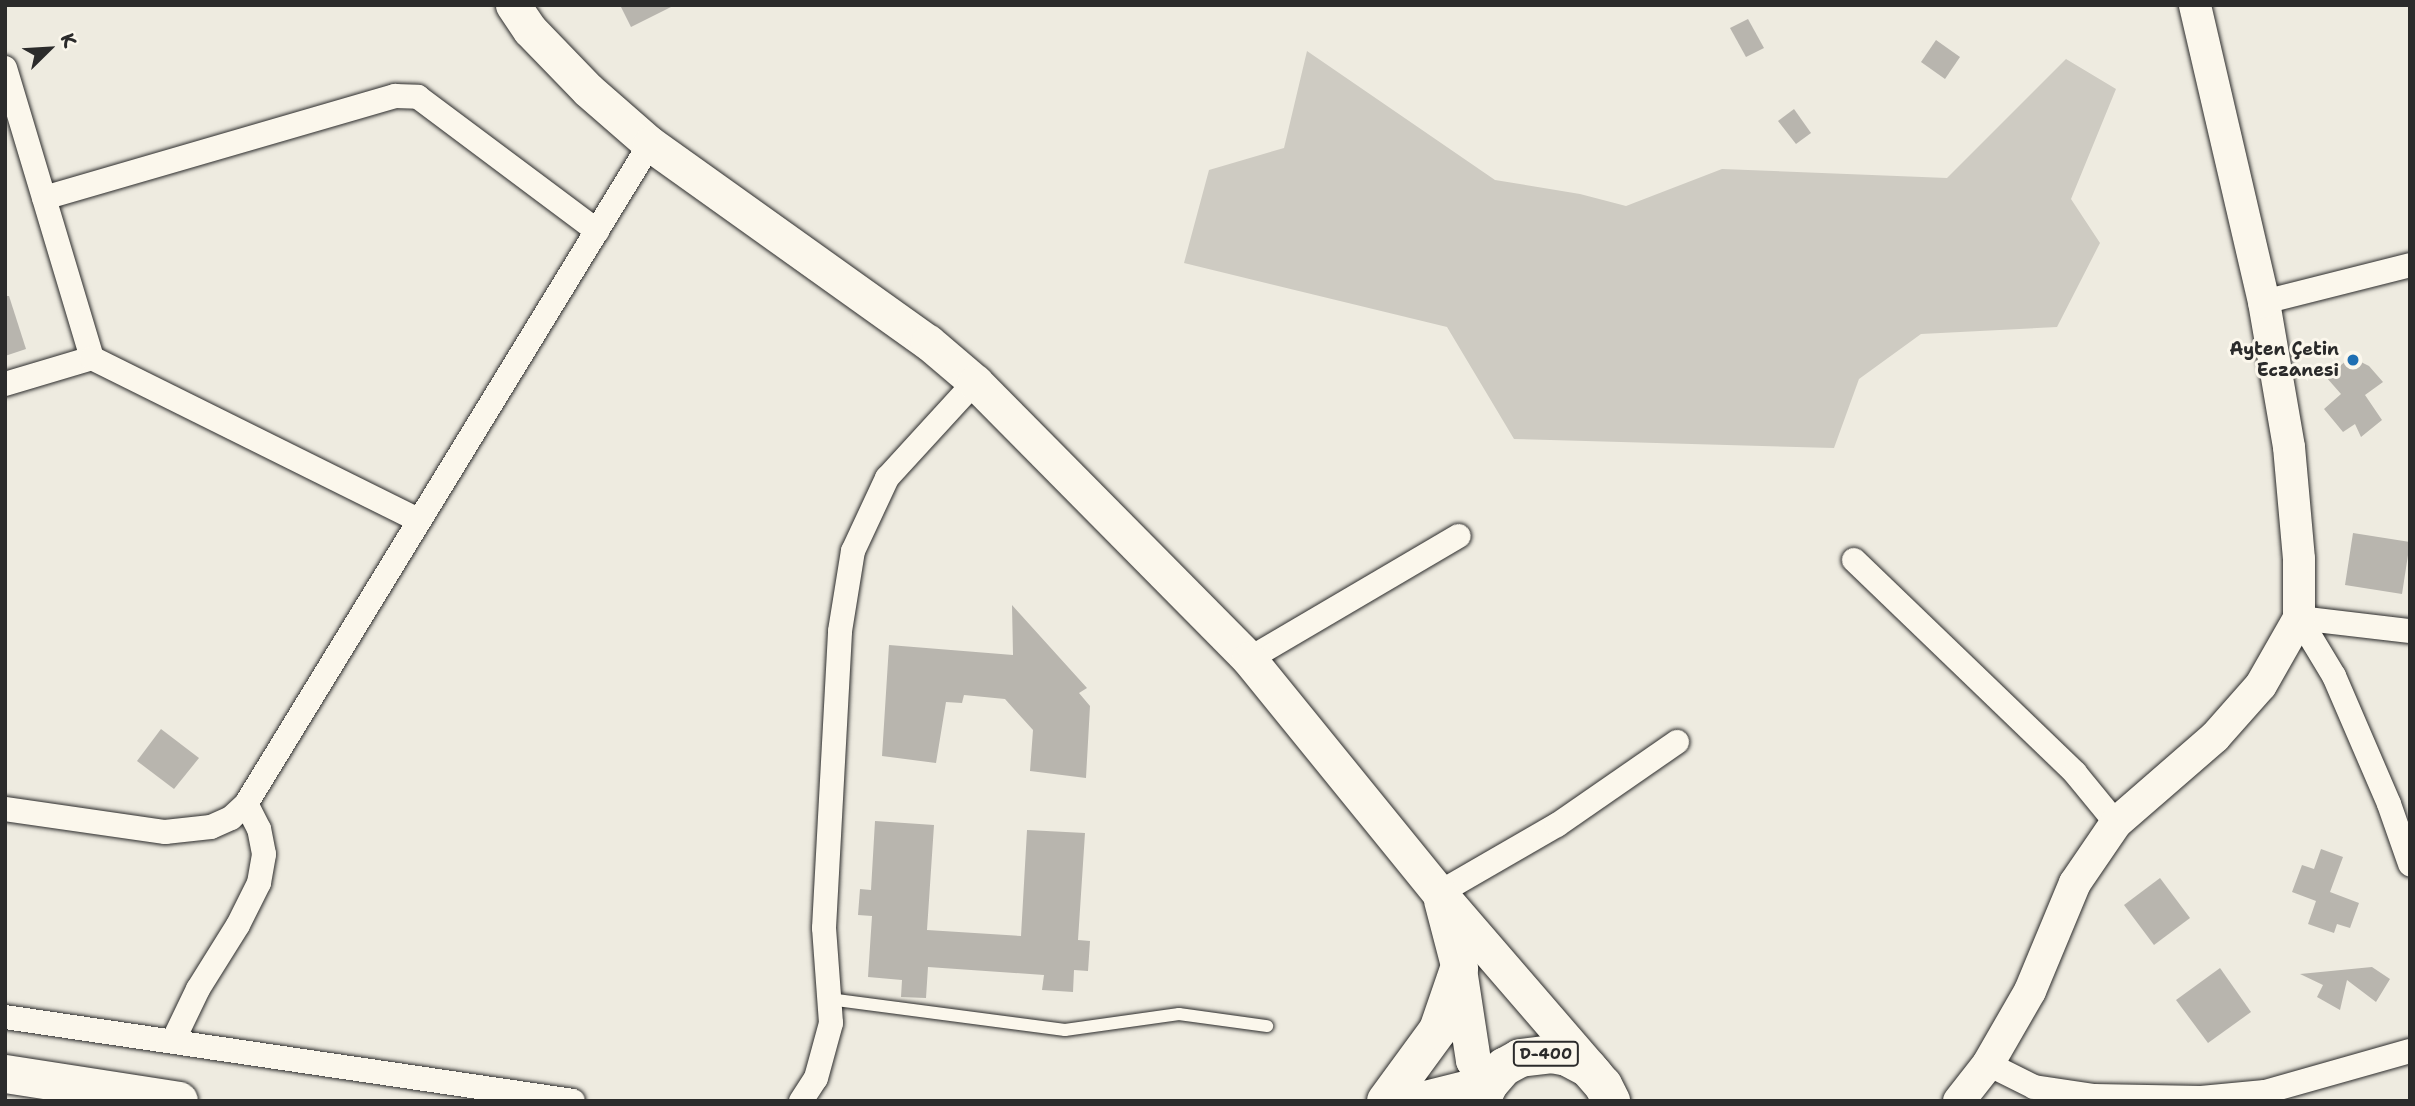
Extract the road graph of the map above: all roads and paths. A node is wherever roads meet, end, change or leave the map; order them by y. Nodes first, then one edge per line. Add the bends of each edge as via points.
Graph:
1 (513, 5) edge
2 (2195, 5) edge
3 (5, 68) edge
4 (650, 144) junction
5 (44, 198) junction
6 (597, 231) junction
7 (2410, 265) edge
8 (2264, 302) junction
9 (92, 358) junction
10 (975, 382) junction
11 (5, 384) edge
12 (418, 520) junction
13 (1459, 536) dead end
14 (1854, 560) dead end
15 (2299, 618) junction
16 (2410, 631) edge
17 (1249, 659) junction
18 (1677, 742) dead end
19 (246, 804) junction
20 (5, 809) edge
21 (2116, 823) junction
22 (2410, 864) edge
23 (1439, 893) junction
24 (1459, 968) junction
25 (829, 999) junction
26 (5, 1017) edge
27 (1267, 1026) dead end
28 (173, 1041) junction
29 (2410, 1051) edge
30 (1989, 1064) junction
31 (5, 1074) edge
32 (1485, 1092) edge
33 (1611, 1095) edge
34 (179, 1101) edge
35 (573, 1101) edge
36 (801, 1101) edge
37 (1386, 1101) edge
38 (1422, 1101) edge
39 (1959, 1101) edge

1 - 4 main road via 530,30 588,90
2 - 8 street
3 - 5 street
4 - 6 street
4 - 10 main road via 928,342
5 - 6 street via 396,96 418,97
5 - 9 street
6 - 12 street
7 - 8 street
8 - 15 street via 2290,447
9 - 11 street
9 - 12 street
10 - 17 main road
10 - 25 street via 887,478 853,551 840,631 826,888
12 - 19 street
13 - 17 street
14 - 21 street via 2075,773
15 - 16 street
15 - 21 street via 2262,685 2215,737
15 - 22 street via 2334,676
17 - 23 main road
18 - 23 street via 1557,825
19 - 20 street via 211,827 165,832
19 - 28 street via 259,829 264,854 259,883
21 - 30 street via 2075,883 2030,991
23 - 24 main road
23 - 33 main road
24 - 32 main road via 1473,1060
24 - 37 highway via 1438,1030
25 - 27 lane via 1065,1030 1179,1014
25 - 36 street via 831,1023 819,1069
26 - 28 street
28 - 35 street
29 - 30 street via 2264,1092 2201,1098 2094,1096 2034,1087
30 - 39 street
31 - 34 highway
32 - 33 highway, D-400 via 1504,1067 1520,1058 1552,1054 1588,1068
32 - 38 highway, D-400

